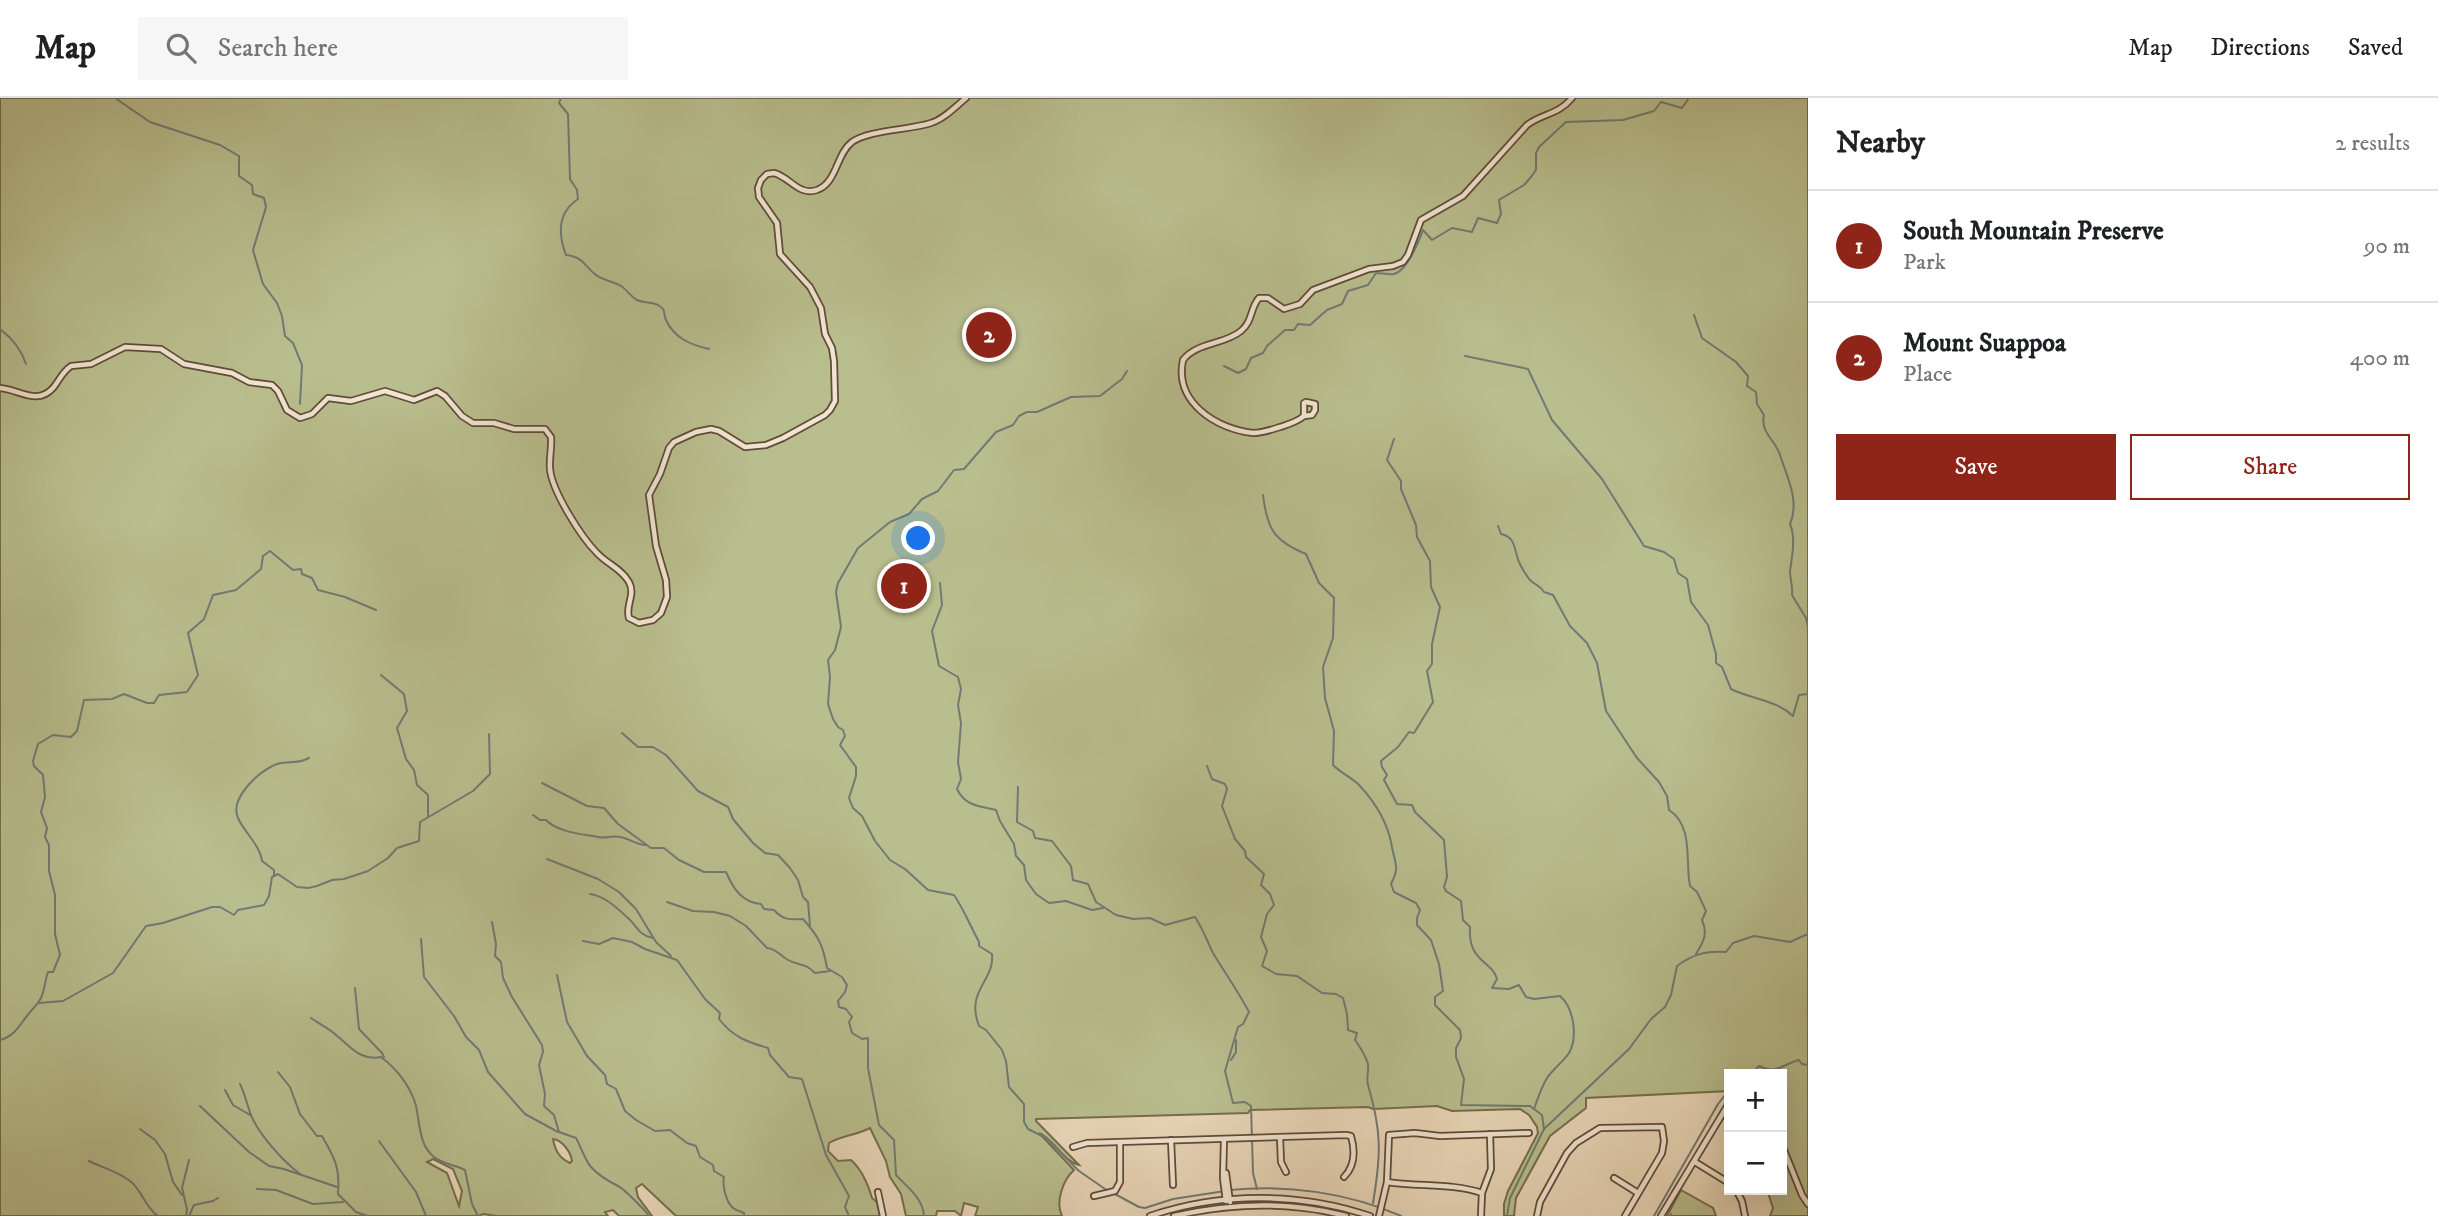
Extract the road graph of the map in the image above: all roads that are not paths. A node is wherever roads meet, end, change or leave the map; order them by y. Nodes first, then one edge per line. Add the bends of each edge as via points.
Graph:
1 (966, 98) edge
2 (1572, 98) edge
3 (0, 388) edge
4 (1304, 415) dead end
5 (1724, 1112) edge
6 (1528, 1133) dead end
7 (1490, 1134) junction
8 (1280, 1137) junction
9 (1224, 1139) junction
10 (1171, 1140) junction
11 (1120, 1142) junction
12 (1073, 1147) dead end
13 (1787, 1158) edge
14 (1695, 1162) junction
15 (1286, 1172) dead end
16 (1344, 1177) dead end
17 (1614, 1178) dead end
18 (1724, 1180) edge
19 (1387, 1182) junction
20 (1173, 1185) dead end
21 (878, 1192) dead end
22 (1482, 1193) junction
23 (1638, 1193) junction
24 (1739, 1195) edge
25 (1094, 1196) dead end
26 (1228, 1200) junction
27 (1312, 1202) junction
28 (1808, 1204) edge
29 (1311, 1209) junction
30 (1380, 1214) edge
31 (1157, 1215) edge
32 (883, 1216) edge
33 (1150, 1216) edge
34 (1174, 1216) edge
35 (1346, 1216) edge
36 (1370, 1216) edge
37 (1481, 1216) edge
38 (1537, 1216) edge
39 (1625, 1216) edge
40 (1664, 1216) edge
41 (1745, 1216) edge

1 - 3 street via 932,123 853,141 827,183 818,189 796,188 776,173 761,180 759,197 777,223 780,254 810,287 821,308 832,351 836,398 825,415 766,445 745,447 711,429 685,436 669,448 649,495 655,545 667,589 662,611 649,622 629,618 632,594 628,580 596,553 557,494 550,468 551,437 545,429 473,423 443,394 433,391 414,400 385,391 351,401 328,398 312,414 300,418 286,410 270,384 184,364 158,349 125,347 94,363 71,366 41,397
2 - 4 street via 1562,109 1527,125 1463,196 1424,217 1403,262 1313,290 1291,308 1259,298 1249,322 1238,333 1206,344 1183,360 1182,382 1188,397 1220,424 1260,433
5 - 14 street
6 - 7 street
7 - 19 street via 1389,1135
7 - 22 street via 1491,1169
8 - 9 street
8 - 15 street
8 - 16 street via 1351,1136 1353,1162
9 - 10 street
9 - 26 street
10 - 11 street
10 - 20 street
11 - 12 street
11 - 25 street via 1120,1182 1115,1191
13 - 28 street
14 - 18 street
14 - 40 street
17 - 23 street
19 - 22 street via 1462,1187
19 - 30 street
21 - 32 street
22 - 37 street
23 - 38 street via 1662,1153 1662,1127 1600,1128 1567,1153
23 - 39 street
24 - 41 street
26 - 27 street
26 - 29 street
26 - 31 street
26 - 34 street
27 - 29 street
27 - 36 street
29 - 35 street
31 - 33 street

